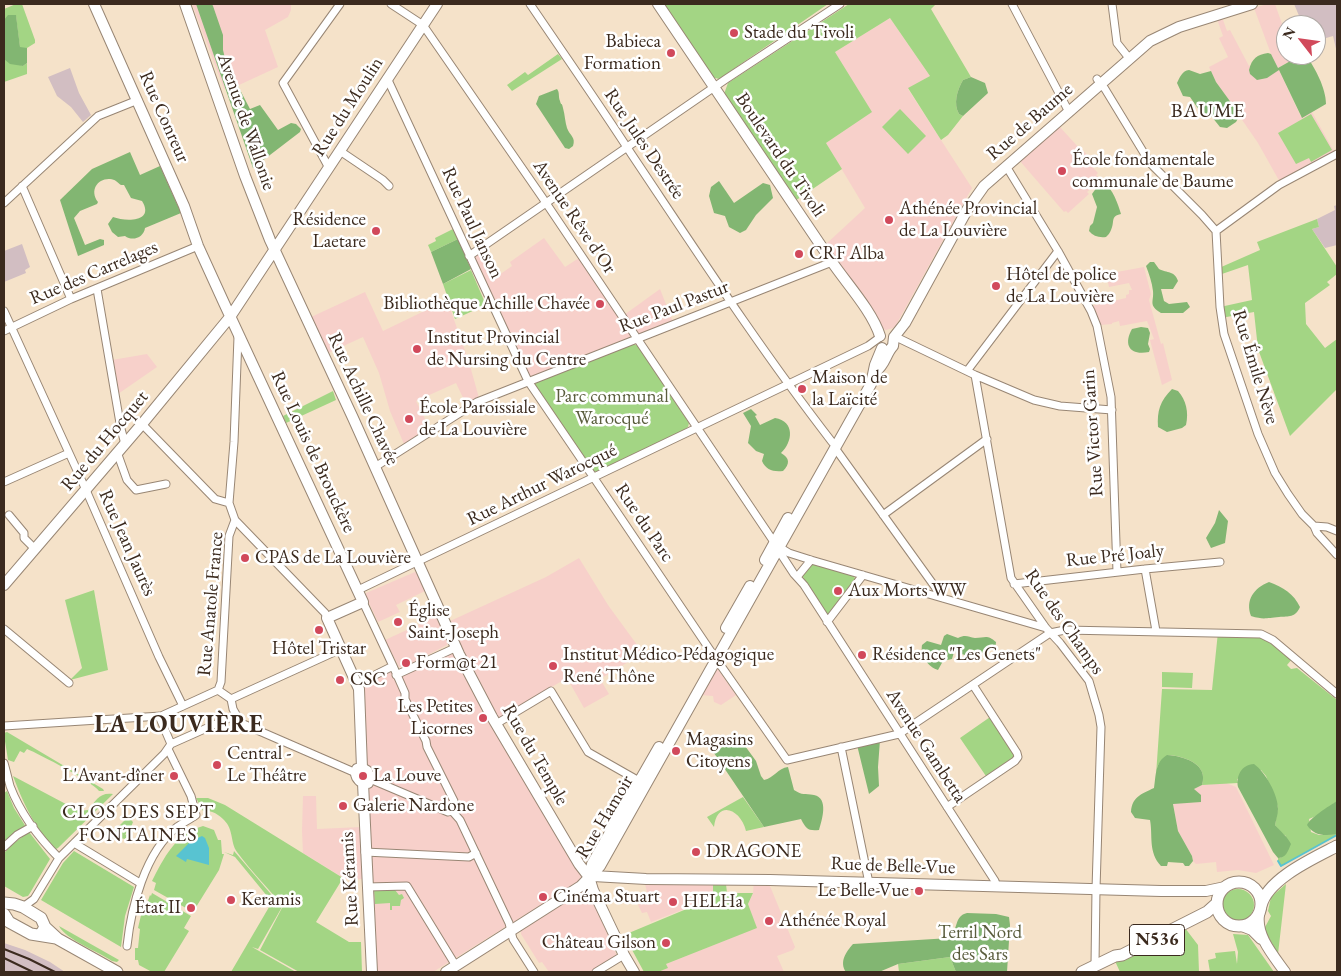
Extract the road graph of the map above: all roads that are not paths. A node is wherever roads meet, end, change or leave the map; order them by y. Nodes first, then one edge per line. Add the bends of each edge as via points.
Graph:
1 (94, 4) edge
2 (186, 4) edge
3 (340, 4) edge
4 (391, 4) edge
5 (437, 4) edge
6 (530, 4) edge
7 (658, 4) edge
8 (840, 4) edge
9 (1012, 4) edge
10 (1112, 4) edge
11 (1235, 4) edge
12 (1252, 4) edge
13 (423, 25) junction
14 (1127, 56) junction
15 (387, 78) junction
16 (1099, 81) junction
17 (714, 88) junction
18 (138, 100) junction
19 (1067, 109) junction
20 (628, 148) junction
21 (340, 152) junction
22 (1337, 154) edge
23 (1006, 166) junction
24 (328, 168) junction
25 (22, 186) junction
26 (389, 186) dead end
27 (4, 203) edge
28 (546, 204) junction
29 (264, 227) junction
30 (289, 229) junction
31 (1216, 231) junction
32 (198, 246) junction
33 (275, 251) junction
34 (1058, 251) junction
35 (469, 256) junction
36 (832, 262) junction
37 (97, 288) junction
38 (71, 299) junction
39 (238, 303) junction
40 (730, 303) junction
41 (4, 311) edge
42 (230, 317) junction
43 (11, 327) junction
44 (4, 331) edge
45 (238, 334) junction
46 (636, 339) junction
47 (888, 340) junction
48 (967, 371) junction
49 (975, 375) junction
50 (528, 381) junction
51 (787, 384) junction
52 (1112, 410) junction
53 (142, 424) junction
54 (697, 428) junction
55 (987, 439) junction
56 (125, 444) junction
57 (833, 445) junction
58 (118, 452) junction
59 (69, 453) junction
60 (375, 467) junction
61 (594, 478) junction
62 (4, 482) edge
63 (166, 484) dead end
64 (86, 490) junction
65 (229, 503) junction
66 (9, 515) dead end
67 (883, 515) junction
68 (235, 520) junction
69 (1314, 526) junction
70 (1337, 531) edge
71 (777, 546) junction
72 (35, 549) junction
73 (1337, 555) edge
74 (811, 560) junction
75 (418, 562) junction
76 (1220, 562) dead end
77 (1145, 568) junction
78 (1117, 572) junction
79 (863, 575) junction
80 (797, 577) junction
81 (1014, 584) junction
82 (4, 585) edge
83 (358, 590) junction
84 (943, 598) junction
85 (363, 602) junction
86 (328, 618) junction
87 (827, 622) junction
88 (4, 629) edge
89 (1048, 630) junction
90 (1156, 631) junction
91 (457, 647) junction
92 (341, 649) junction
93 (714, 656) junction
94 (393, 666) junction
95 (396, 675) junction
96 (69, 682) dead end
97 (357, 684) junction
98 (973, 685) junction
99 (218, 690) junction
100 (1337, 694) edge
101 (231, 699) junction
102 (183, 706) junction
103 (159, 716) junction
104 (236, 717) junction
105 (496, 724) junction
106 (4, 726) edge
107 (899, 734) junction
108 (170, 746) junction
109 (841, 747) junction
110 (4, 763) edge
111 (359, 770) junction
112 (366, 781) junction
113 (639, 781) junction
114 (7, 788) edge
115 (947, 807) junction
116 (452, 811) junction
117 (32, 826) junction
118 (74, 843) junction
119 (1337, 846) edge
120 (4, 847) edge
121 (366, 852) junction
122 (476, 853) junction
123 (59, 858) junction
124 (591, 877) junction
125 (1279, 880) junction
126 (140, 883) junction
127 (869, 883) junction
128 (1248, 884) junction
129 (367, 887) junction
130 (996, 887) junction
131 (1225, 887) junction
132 (1096, 889) junction
133 (1196, 891) junction
134 (34, 900) junction
135 (1217, 903) junction
136 (13, 905) edge
137 (1260, 910) junction
138 (33, 913) junction
139 (4, 914) edge
140 (1223, 920) junction
141 (1242, 926) junction
142 (510, 927) junction
143 (42, 931) junction
144 (1265, 942) junction
145 (127, 946) dead end
146 (624, 955) junction
147 (450, 970) edge
148 (1095, 970) edge
149 (117, 972) edge
150 (372, 972) edge
151 (534, 972) edge
152 (596, 972) edge
153 (634, 972) edge
154 (1082, 972) edge
155 (1285, 972) edge

1 - 18 street, Rue Conreur
2 - 29 street, Avenue de Wallonie
3 - 24 street via 283,83
4 - 13 street
5 - 13 street, Rue du Moulin
6 - 20 street, Rue Jules Destrée
7 - 17 street, Boulevard du Tivoli
8 - 17 street
9 - 19 street
10 - 14 street via 1117,43
11 - 14 street, Rue de Baume via 1157,30
12 - 14 street, Rue de Baume via 1179,27
13 - 15 street, Rue du Moulin
13 - 28 street, Avenue Rêve d'Or
14 - 16 street, Rue de Baume
15 - 21 street, Rue du Moulin
15 - 35 street, Rue Paul Janson
16 - 19 street, Rue de Baume
16 - 31 street via 1150,162
17 - 20 street
17 - 36 street, Boulevard du Tivoli
18 - 25 street via 98,116
18 - 32 street, Rue Conreur
19 - 23 street, Rue de Baume
19 - 47 street, Rue de Baume via 974,190
20 - 28 street
20 - 40 street, Rue Jules Destrée
21 - 24 street, Rue du Moulin
21 - 26 street
22 - 31 street via 1279,186
23 - 34 street, Rue Victor Garin
23 - 47 street, Rue de Baume via 978,193 905,323
24 - 30 street, Rue du Moulin
25 - 27 street
25 - 38 street
28 - 35 street
28 - 46 street, Avenue Rêve d'Or
29 - 30 street via 280,233
29 - 33 street, Avenue de Wallonie
30 - 33 street, Rue du Moulin
31 - 69 street, Rue Émile Nève via 1221,318 1232,360 1275,473 1296,506
32 - 37 street, Rue des Carrelages
32 - 39 street, Rue Conreur via 210,259 225,298 233,304
32 - 42 street, Rue Conreur
33 - 39 street, Rue du Moulin
33 - 60 street, Rue Achille Chavée
34 - 48 street
34 - 52 street, Rue Victor Garin via 1097,326
35 - 50 street, Rue Paul Janson
36 - 40 street, Rue Paul Pastur
36 - 47 street, Boulevard du Tivoli
37 - 38 street, Rue des Carrelages
37 - 56 street
38 - 43 street, Rue des Carrelages
39 - 42 street, Rue du Moulin
40 - 46 street, Rue Paul Pastur
40 - 51 street, Rue Jules Destrée
41 - 43 street, Rue Jean Jaurès
42 - 45 street, Rue Louis de Brouckère
42 - 53 street, Rue du Hocquet
43 - 44 street, Rue des Carrelages
43 - 59 street, Rue Jean Jaurès
45 - 65 street
45 - 83 street, Rue Louis de Brouckère
46 - 50 street, Rue Paul Pastur
46 - 54 street, Avenue Rêve d'Or
47 - 48 street via 912,346
47 - 51 street, Rue Arthur Warocqué
47 - 57 street, Rue Hamoir via 881,368 873,373 871,384
48 - 49 street
49 - 52 street via 1034,400 1060,406
49 - 55 street, Rue des Champs
50 - 60 street, Rue Paul Pastur via 477,402
50 - 61 street, Rue du Parc
51 - 54 street, Rue Arthur Warocqué
51 - 57 street, Rue Jules Destrée
52 - 78 street, Rue Victor Garin
53 - 56 street, Rue du Hocquet
53 - 65 street via 214,499
54 - 61 street, Rue Arthur Warocqué
54 - 71 street, Avenue Rêve d'Or
55 - 67 street
55 - 81 street, Rue des Champs
56 - 58 street, Rue du Hocquet
57 - 67 street, Rue Jules Destrée
57 - 71 street, Rue Hamoir
58 - 63 street via 127,480 136,490
58 - 64 street, Rue du Hocquet
59 - 62 street
59 - 64 street, Rue Jean Jaurès
60 - 75 street, Rue Achille Chavée
61 - 75 street, Rue Arthur Warocqué
61 - 93 street, Rue du Parc
64 - 72 street, Rue du Hocquet
64 - 102 street, Rue Jean Jaurès
65 - 68 street
66 - 72 street
67 - 84 street, Rue Jules Destrée
68 - 86 street
68 - 99 street, Rue Anatole France via 229,536
69 - 70 street
69 - 73 street, Rue Émile Nève
71 - 74 street
71 - 80 street, Avenue Gambetta
71 - 93 street, Rue Hamoir
72 - 82 street, Rue du Hocquet
74 - 79 street
74 - 80 street
75 - 83 street, Rue Arthur Warocqué
75 - 91 street, Rue Achille Chavée
76 - 77 street, Rue Pré Joaly
77 - 78 street, Rue Pré Joaly
77 - 90 street
78 - 81 street, Rue Pré Joaly
79 - 84 street
79 - 87 street
80 - 87 street, Avenue Gambetta
81 - 89 street, Rue des Champs
83 - 85 street, Rue Louis de Brouckère
84 - 89 street
85 - 86 street
85 - 94 street
86 - 92 street
87 - 107 street, Avenue Gambetta
88 - 96 street
89 - 90 street
89 - 98 street
89 - 132 street, Rue des Champs via 1089,681 1099,715
90 - 100 street via 1265,635
91 - 95 street
91 - 105 street, Rue du Temple
92 - 97 street
92 - 101 street
93 - 109 street, Rue du Parc via 787,760
93 - 113 street, Rue Hamoir
93 - 124 street, Rue Hamoir via 600,866
94 - 95 street
94 - 97 street
95 - 116 street via 454,801
97 - 111 street
98 - 107 street
98 - 115 street via 1018,757
99 - 101 street
99 - 102 street
101 - 104 street
102 - 103 street
103 - 106 street
103 - 108 street
104 - 108 street
104 - 111 street via 246,726
105 - 113 street via 551,691 588,752
105 - 124 street, Rue du Temple
107 - 109 street
107 - 115 street, Avenue Gambetta
108 - 118 street
108 - 126 street via 196,815 170,834
109 - 127 street
110 - 114 street
111 - 112 street via 367,771
112 - 116 street
112 - 121 street, Rue Kéramis
113 - 124 street, Rue Hamoir via 592,864
114 - 117 street
115 - 130 street, Avenue Gambetta
116 - 122 street
117 - 120 street
117 - 123 street
118 - 123 street
118 - 126 street
119 - 125 main road
121 - 122 street via 469,857
121 - 129 street, Rue Kéramis
122 - 142 street
123 - 134 street
124 - 127 street, Rue de Belle-Vue
124 - 142 street
124 - 146 street, Rue du Temple via 593,890
125 - 128 main road
125 - 137 main road via 1264,896
126 - 145 street via 129,923
127 - 130 street, Rue de Belle-Vue
128 - 131 main road via 1236,882
128 - 137 main road via 1258,892
129 - 147 street via 407,886
129 - 150 street, Rue Kéramis
130 - 132 street, Rue de Belle-Vue
131 - 133 street, Rue de Belle-Vue
131 - 135 main road, N536
132 - 133 street, Rue de Belle-Vue
132 - 148 street, Rue des Champs
133 - 135 street, Rue de Belle-Vue
134 - 136 street
134 - 138 street
135 - 140 main road
135 - 148 main road, N536 via 1208,912 1109,959
136 - 138 main road
136 - 139 main road via 6,908
137 - 141 main road via 1252,922
137 - 144 street via 1259,929
138 - 143 main road via 41,918
139 - 143 main road via 9,922 31,934
140 - 141 main road, N536
140 - 148 main road, N536 via 1208,920 1164,936
141 - 144 street
142 - 147 street
142 - 151 street via 513,939
143 - 149 main road
144 - 155 street
146 - 152 street
146 - 153 street, Rue du Temple
148 - 154 main road, N536

